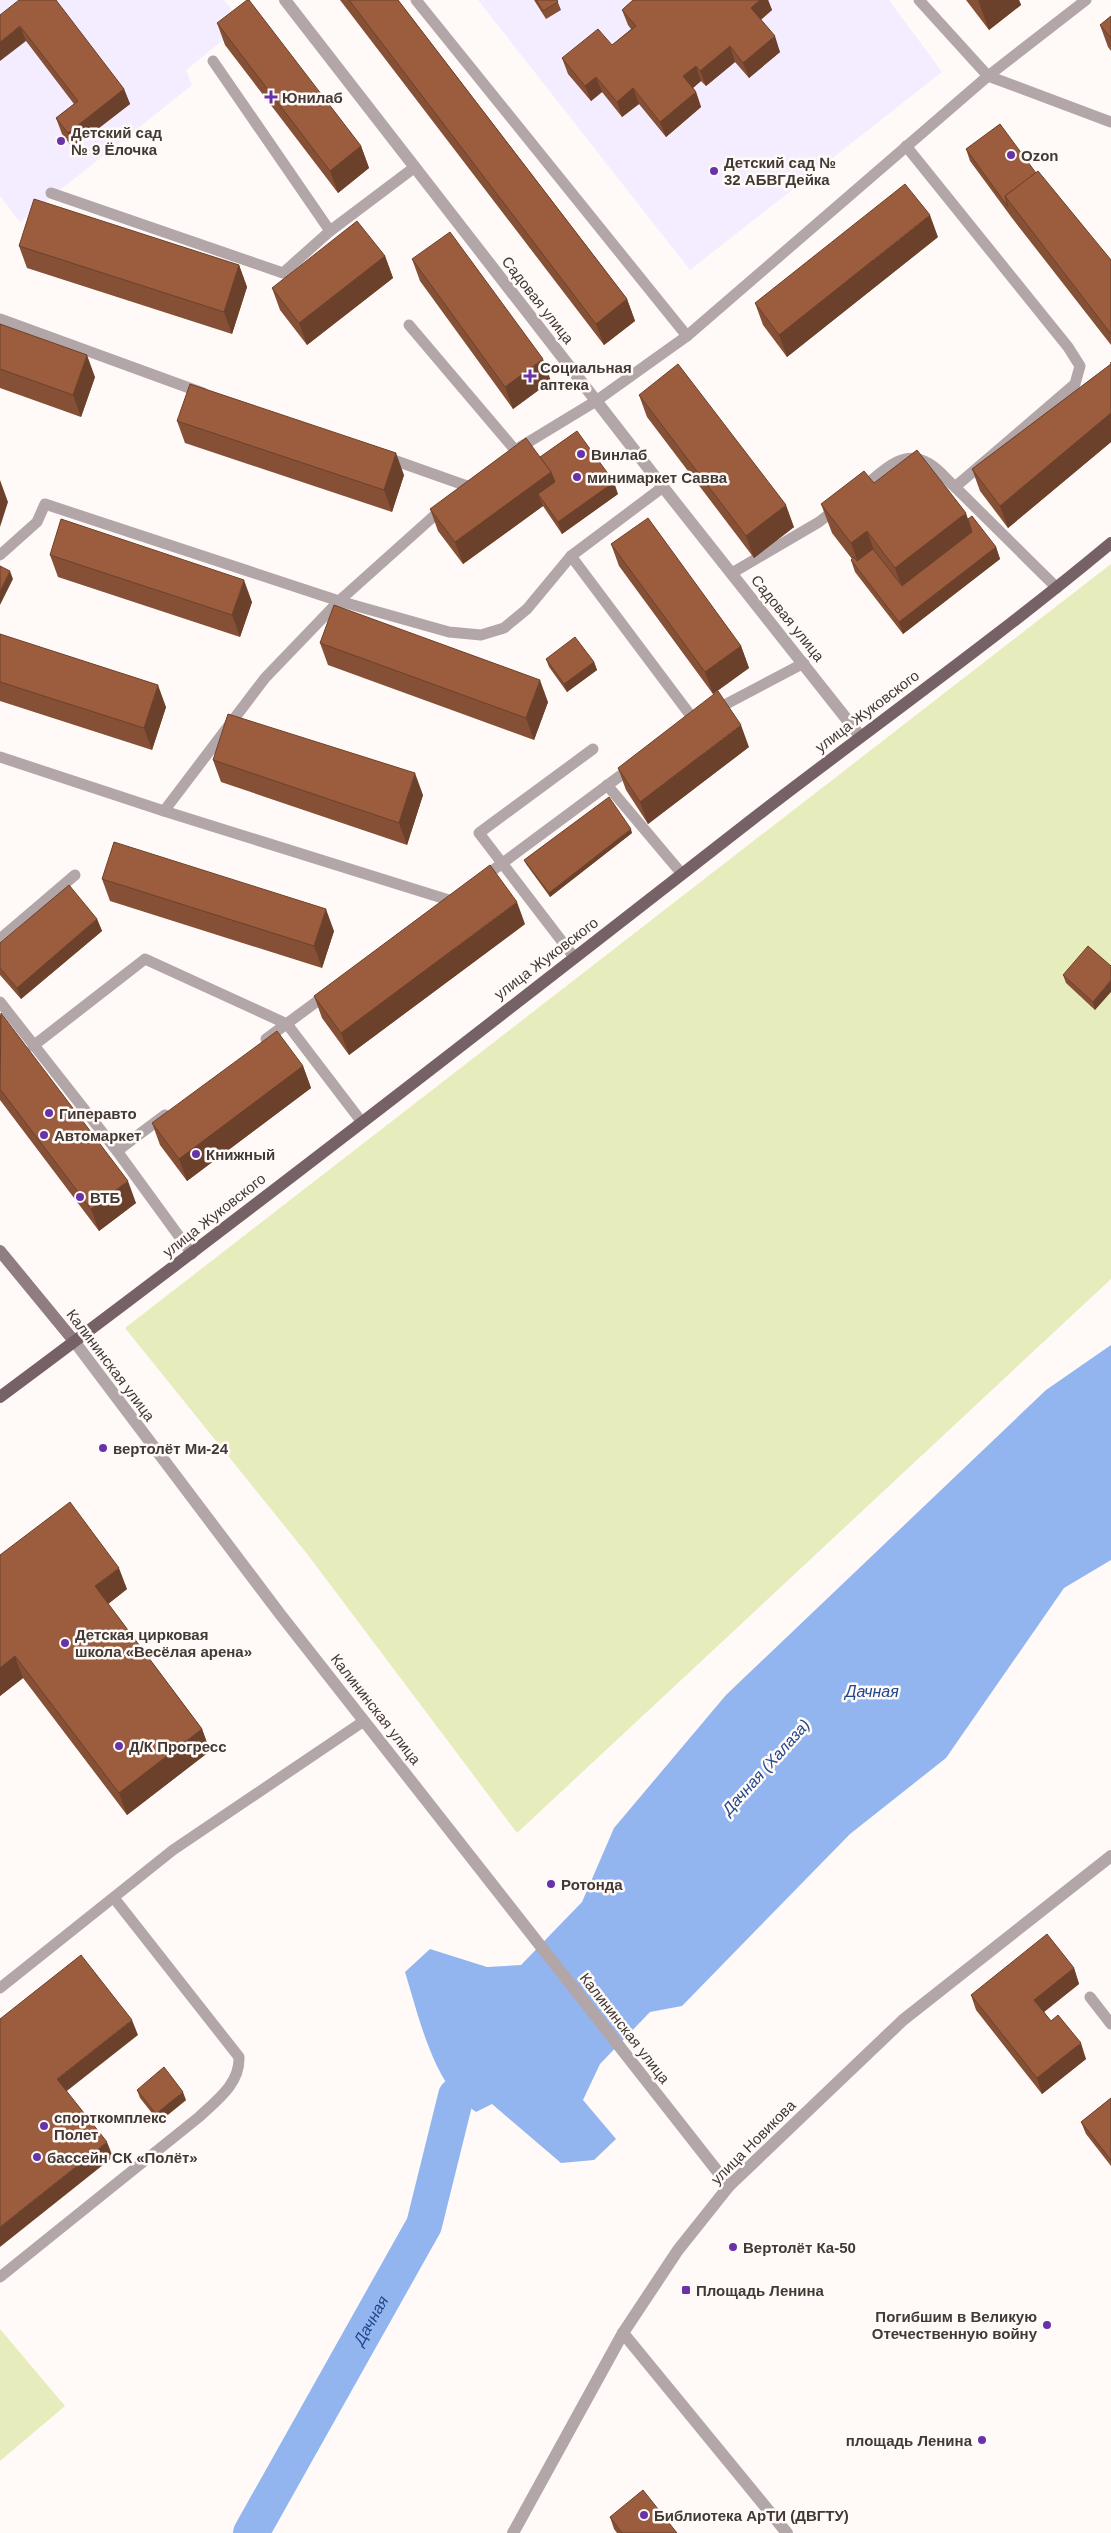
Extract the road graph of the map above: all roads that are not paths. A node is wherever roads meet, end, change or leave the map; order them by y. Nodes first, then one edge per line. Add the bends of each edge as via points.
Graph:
1 (285, 0) edge
2 (416, 0) edge
3 (919, 0) edge
4 (1086, 0) edge
5 (213, 61) dead end
6 (988, 76) junction
7 (1111, 122) edge
8 (906, 146) junction
9 (415, 167) junction
10 (51, 193) dead end
11 (330, 231) junction
12 (0, 319) edge
13 (409, 325) dead end
14 (686, 336) junction
15 (216, 398) edge
16 (596, 401) junction
17 (374, 453) edge
18 (955, 486) junction
19 (663, 487) junction
20 (1111, 543) edge
21 (0, 555) edge
22 (571, 556) junction
23 (732, 573) junction
24 (1057, 588) junction
25 (339, 601) junction
26 (804, 664) junction
27 (860, 736) junction
28 (592, 749) dead end
29 (0, 757) edge
30 (639, 762) edge
31 (607, 785) junction
32 (164, 811) junction
33 (503, 862) junction
34 (682, 874) junction
35 (75, 875) dead end
36 (474, 884) edge
37 (436, 913) edge
38 (0, 939) edge
39 (574, 957) junction
40 (334, 989) edge
41 (0, 1002) edge
42 (287, 1024) junction
43 (33, 1046) junction
44 (256, 1047) edge
45 (178, 1105) edge
46 (361, 1121) junction
47 (117, 1151) junction
48 (0, 1251) edge
49 (192, 1254) junction
50 (74, 1341) junction
51 (0, 1397) edge
52 (364, 1720) junction
53 (1109, 1860) edge
54 (114, 1898) junction
55 (0, 1988) edge
56 (1090, 1997) dead end
57 (1111, 2024) edge
58 (729, 2186) junction
59 (0, 2278) edge
60 (623, 2333) junction
61 (513, 2533) edge
62 (787, 2533) edge

1 - 9 street, Садовая улица
2 - 14 lane
3 - 6 lane
4 - 6 lane
5 - 11 lane
6 - 7 lane
6 - 8 lane
8 - 14 lane
8 - 18 lane via 1080,366 1075,384
9 - 11 lane
9 - 16 street, Садовая улица
10 - 11 lane via 283,273
12 - 15 lane
13 - 16 lane via 511,453
14 - 16 lane
16 - 19 street, Садовая улица
17 - 25 lane via 464,489
18 - 23 lane via 928,463 914,458 900,459 819,522
18 - 24 lane
19 - 22 lane
19 - 23 street, Садовая улица
20 - 24 main road, улица Жуковского
21 - 25 lane via 37,522 45,504
22 - 25 lane via 527,609 504,628 481,635 449,632
22 - 26 lane via 690,723
23 - 26 street, Садовая улица
24 - 27 main road, улица Жуковского
25 - 32 lane via 265,678
26 - 27 street, Садовая улица
27 - 34 main road, улица Жуковского
28 - 33 lane via 479,833
29 - 32 lane
30 - 31 lane
31 - 33 lane
31 - 34 lane
32 - 37 lane via 456,898
33 - 36 lane
33 - 39 lane
34 - 39 main road, улица Жуковского
35 - 38 lane
39 - 46 main road, улица Жуковского
40 - 42 lane
41 - 43 lane
42 - 43 lane via 145,959
42 - 44 lane
42 - 46 lane
43 - 47 lane
45 - 47 lane
46 - 49 main road, улица Жуковского
47 - 49 lane
48 - 50 main road, Калининская улица
49 - 50 main road, улица Жуковского
50 - 51 main road, улица Жуковского
50 - 52 street, Калининская улица
52 - 54 lane via 173,1850
52 - 58 street, Калининская улица
53 - 58 street, улица Новикова via 903,2020
54 - 55 lane
54 - 59 lane via 239,2057 240,2067 224,2094 198,2117
56 - 57 lane
58 - 60 street, улица Новикова via 678,2250
60 - 61 street, улица Новикова
60 - 62 street

